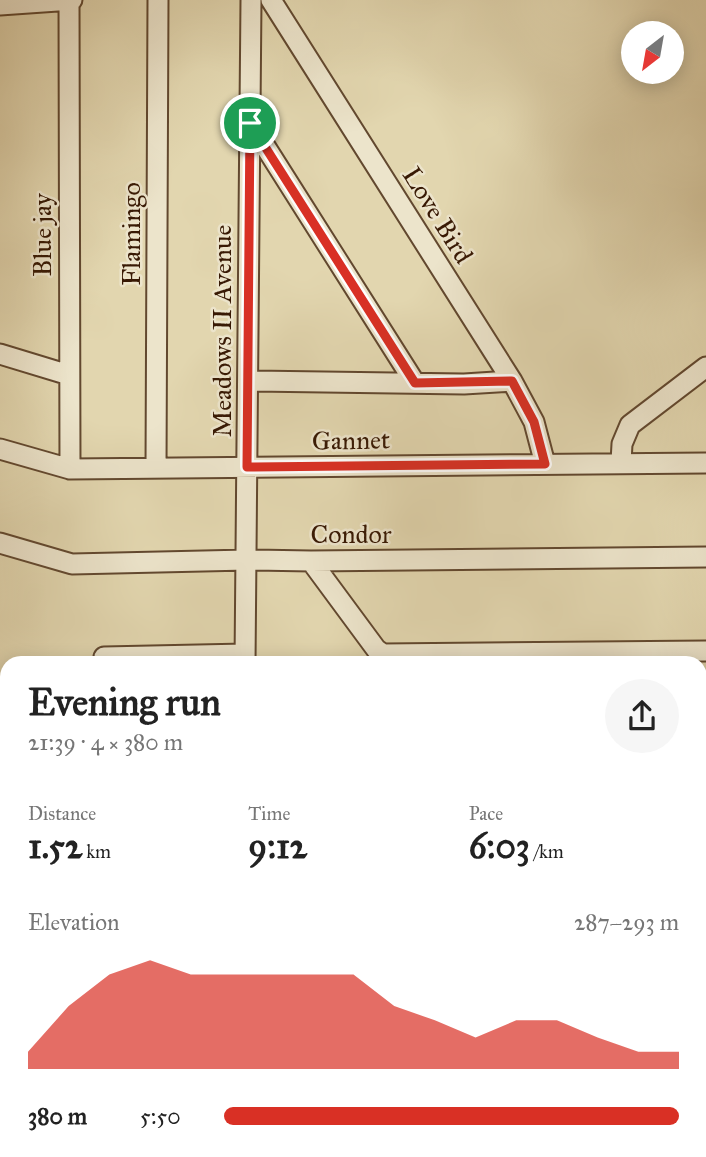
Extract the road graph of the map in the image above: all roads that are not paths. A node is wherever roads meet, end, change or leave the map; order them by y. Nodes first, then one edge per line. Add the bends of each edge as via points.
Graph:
1 (71, 0) edge
2 (158, 0) edge
3 (251, 0) edge
4 (271, 0) edge
5 (0, 5) edge
6 (250, 123) junction
7 (0, 354) edge
8 (706, 367) edge
9 (69, 375) junction
10 (248, 381) junction
11 (512, 381) junction
12 (415, 383) junction
13 (0, 449) edge
14 (621, 462) junction
15 (706, 463) edge
16 (545, 464) junction
17 (247, 467) junction
18 (156, 468) junction
19 (69, 469) junction
20 (0, 543) edge
21 (706, 556) edge
22 (247, 560) junction
23 (311, 561) junction
24 (706, 651) edge
25 (245, 656) edge

1 - 5 street
1 - 9 street, Blue jay
2 - 18 street, Flamingo
3 - 6 street, Meadows II Avenue
4 - 11 street, Love Bird
6 - 10 street, Meadows II Avenue
6 - 12 street
7 - 9 street
8 - 14 street via 630,425
9 - 19 street, Blue jay
10 - 12 street
10 - 17 street, Meadows II Avenue
11 - 12 street
11 - 16 street, Love Bird via 534,422
13 - 19 street, Gannet
14 - 15 street, Gannet
14 - 16 street, Gannet
16 - 17 street, Gannet
17 - 18 street, Gannet
17 - 22 street, Meadows II Avenue
18 - 19 street, Gannet
20 - 22 street, Condor via 72,564
21 - 23 street, Condor
22 - 23 street, Condor
22 - 25 street, Meadows II Avenue
23 - 24 street via 383,654

